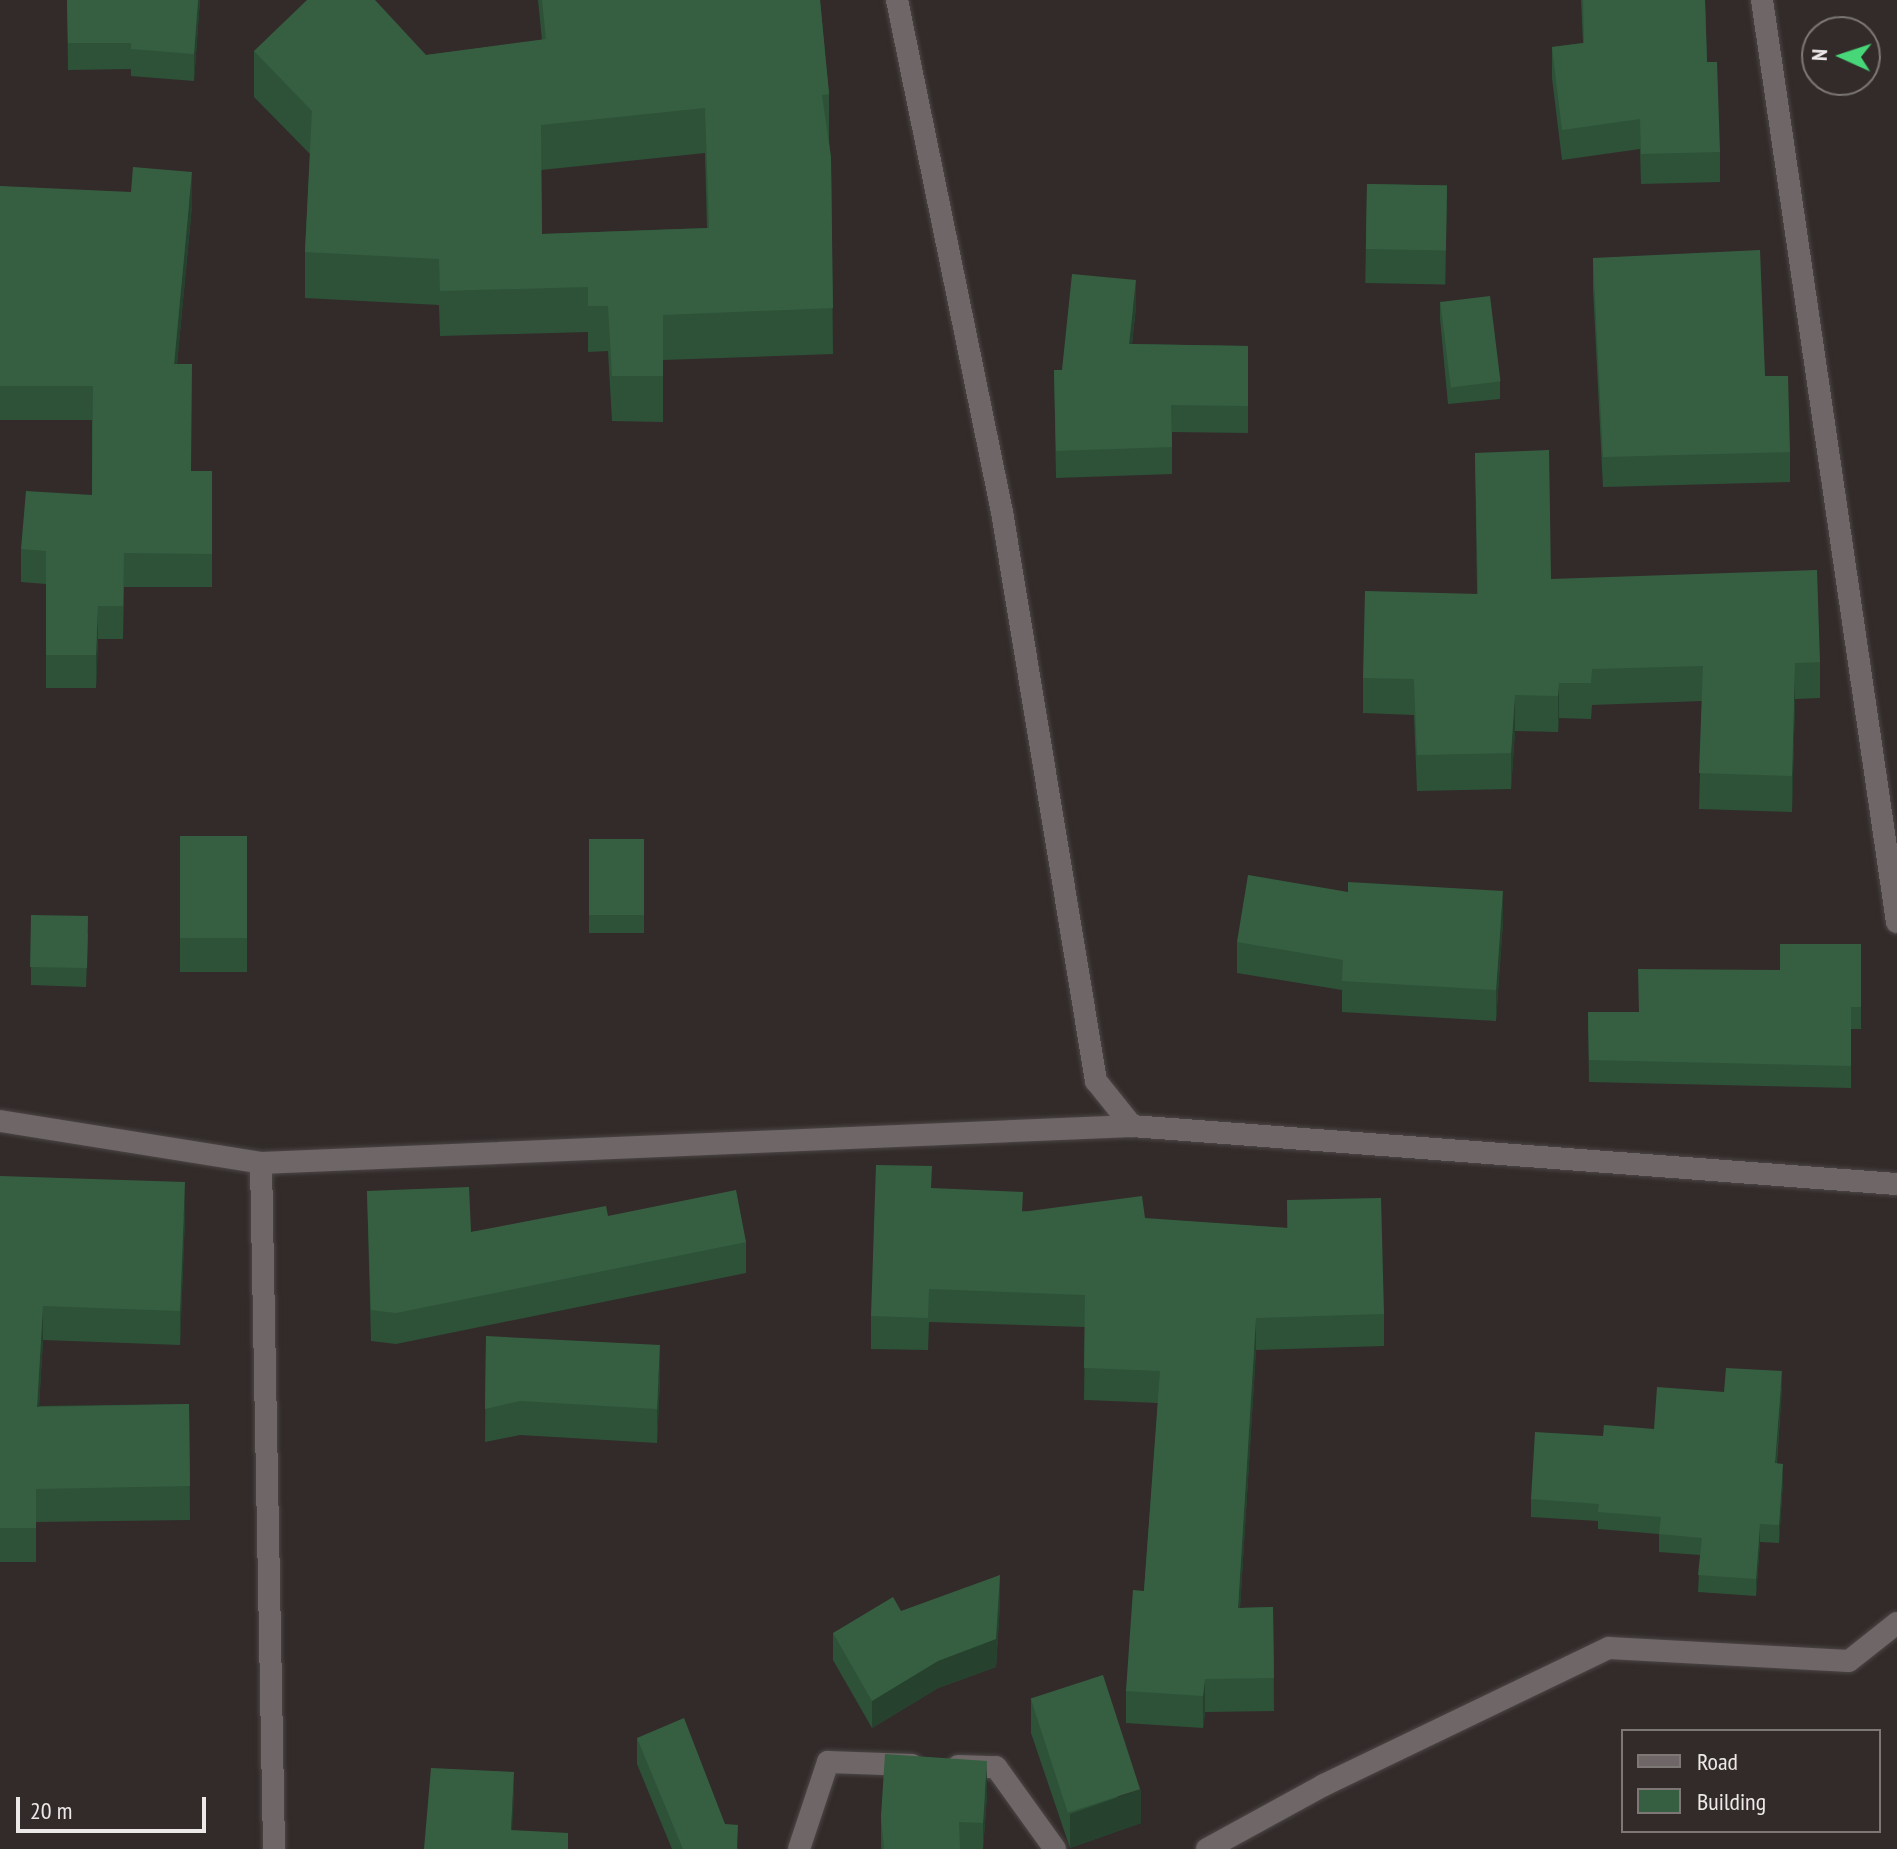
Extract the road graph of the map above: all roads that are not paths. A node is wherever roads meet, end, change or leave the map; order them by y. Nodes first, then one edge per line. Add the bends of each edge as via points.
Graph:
1 (897, 0) edge
2 (1762, 0) edge
3 (1897, 922) edge
4 (0, 1121) edge
5 (1132, 1126) junction
6 (261, 1163) junction
7 (1897, 1184) edge
8 (1897, 1623) edge
9 (274, 1849) edge
10 (799, 1849) edge
11 (1055, 1849) edge
12 (1207, 1849) edge

1 - 5 street via 1002,512 1096,1081
2 - 3 street
4 - 6 street
5 - 6 street
5 - 7 street
6 - 9 street
8 - 12 street via 1849,1661 1609,1648 1324,1785
10 - 11 street via 828,1762 996,1767

